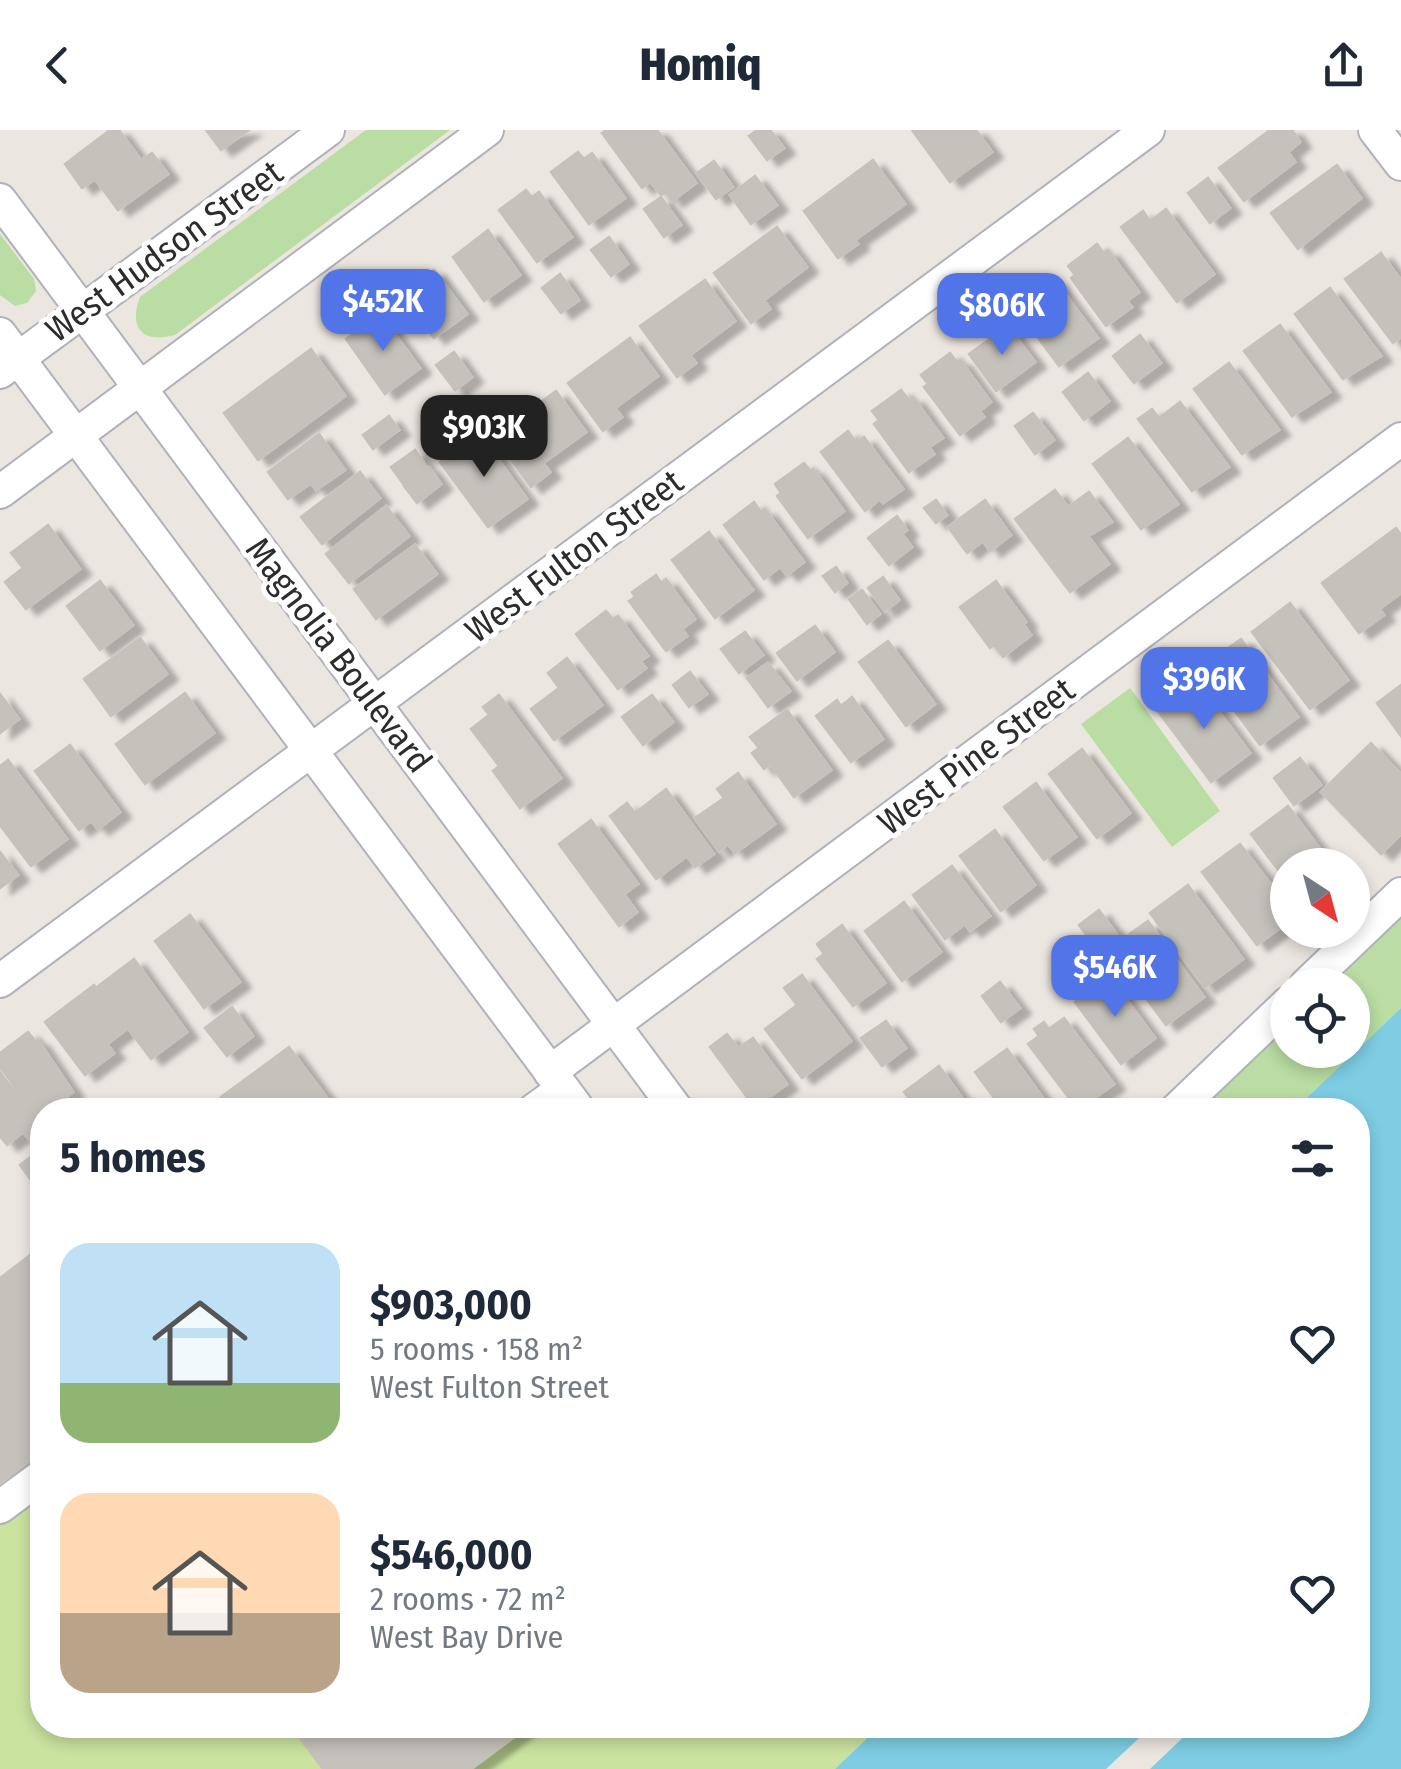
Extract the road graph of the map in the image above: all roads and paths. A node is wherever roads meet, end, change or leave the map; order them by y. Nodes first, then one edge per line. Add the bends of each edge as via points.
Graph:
1 (328, 130) edge
2 (488, 130) edge
3 (1148, 130) edge
4 (1376, 130) edge
5 (1401, 164) edge
6 (0, 200) edge
7 (83, 311) junction
8 (6, 355) edge
9 (140, 388) junction
10 (76, 435) junction
11 (1401, 439) edge
12 (0, 492) edge
13 (375, 704) junction
14 (311, 750) junction
15 (1401, 894) edge
16 (1324, 968) edge
17 (0, 981) edge
18 (1270, 1020) edge
19 (614, 1025) junction
20 (564, 1090) edge
21 (668, 1098) edge
22 (1189, 1098) edge
23 (30, 1485) edge
24 (0, 1508) edge

1 - 7 street, West Hudson Street
2 - 9 street
3 - 13 street, West Fulton Street
4 - 5 street
6 - 7 street, Magnolia Boulevard
7 - 8 street, West Hudson Street
7 - 9 street, Magnolia Boulevard
8 - 10 street
9 - 10 street
9 - 13 street, Magnolia Boulevard
10 - 12 street
10 - 14 street
11 - 19 street, West Pine Street
13 - 14 street, West Fulton Street
13 - 19 street, Magnolia Boulevard
14 - 17 street, West Fulton Street
14 - 20 street
15 - 16 street
18 - 22 street
19 - 20 street, West Pine Street
19 - 21 street, Magnolia Boulevard
23 - 24 street

